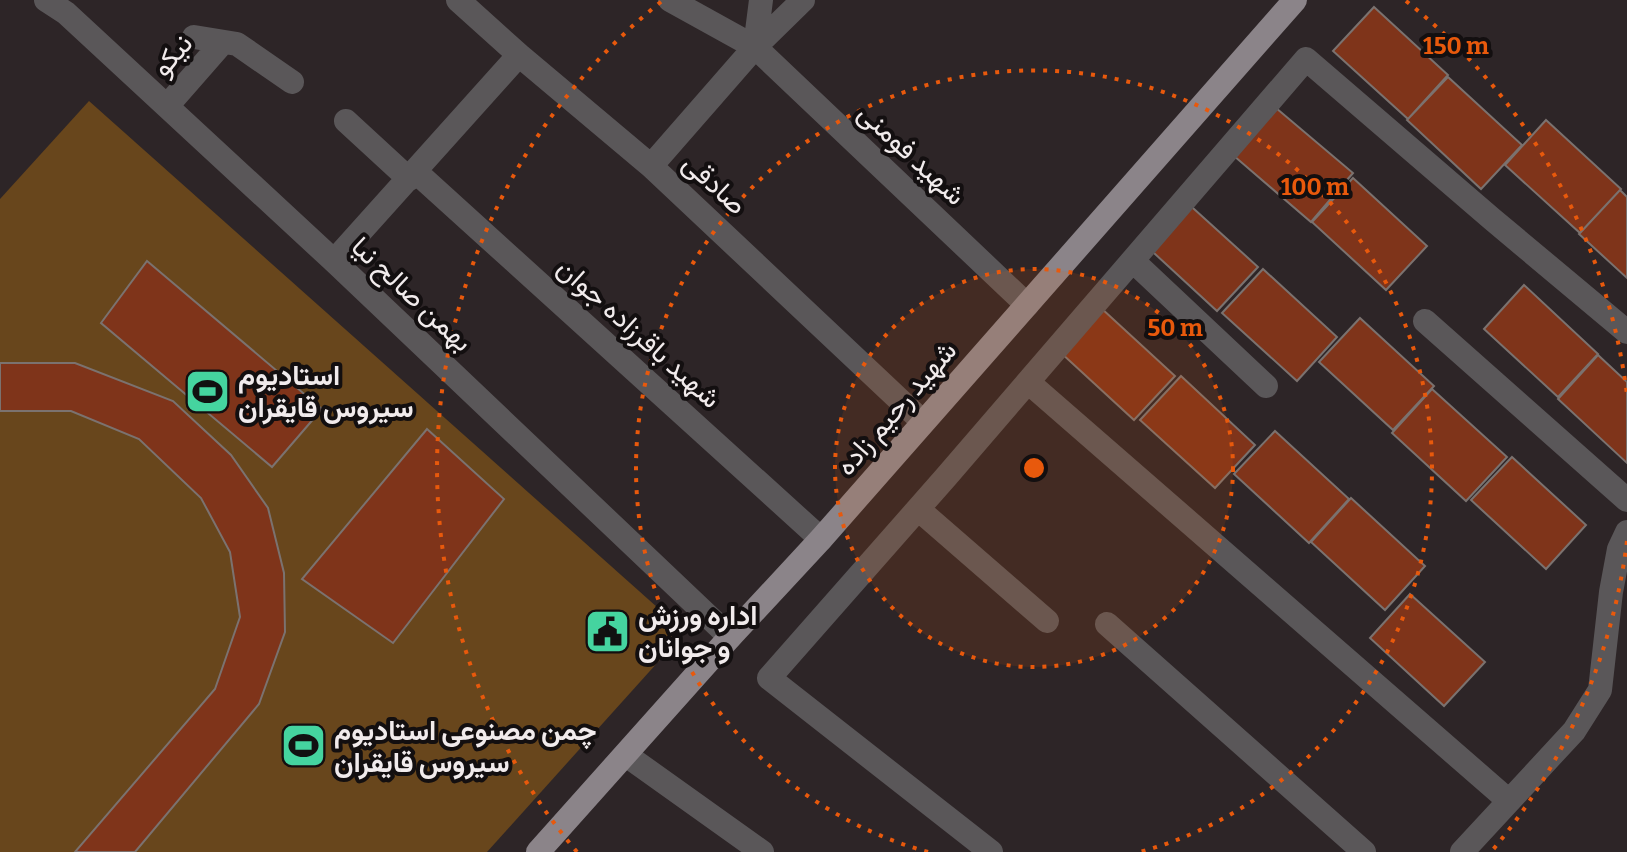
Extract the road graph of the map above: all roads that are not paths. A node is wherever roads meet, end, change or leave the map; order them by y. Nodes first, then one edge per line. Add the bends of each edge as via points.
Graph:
1 (458, 0) edge
2 (670, 0) edge
3 (761, 0) edge
4 (803, 0) edge
5 (1295, 0) edge
6 (61, 4) edge
7 (194, 37) dead end
8 (223, 42) junction
9 (755, 47) junction
10 (519, 55) junction
11 (292, 82) dead end
12 (167, 106) junction
13 (346, 121) dead end
14 (651, 166) junction
15 (412, 176) junction
16 (334, 261) junction
17 (1133, 261) junction
18 (1027, 305) junction
19 (1425, 321) dead end
20 (1627, 332) edge
21 (1028, 382) junction
22 (1266, 386) dead end
23 (923, 422) junction
24 (1627, 500) edge
25 (918, 509) junction
26 (1627, 532) edge
27 (821, 539) junction
28 (1047, 621) dead end
29 (1107, 624) dead end
30 (730, 637) junction
31 (626, 755) junction
32 (1509, 801) junction
33 (538, 852) edge
34 (762, 852) edge
35 (991, 852) edge
36 (1364, 852) edge
37 (1462, 852) edge

1 - 10 street, صادقی
2 - 9 street, شهید فومنی
3 - 9 street
4 - 9 street
5 - 18 main road, شهید رحیم زاده
6 - 12 street, بهمن صالح نیا
7 - 8 street
8 - 11 street via 237,44
8 - 12 street, نیکو
9 - 14 street
9 - 18 street, شهید فومنی
10 - 14 street, صادقی
10 - 15 street
12 - 16 street, بهمن صالح نیا
13 - 15 street, شهید باقرزاده جوان
14 - 23 street, صادقی
15 - 16 street
15 - 27 street, شهید باقرزاده جوان
16 - 30 street, بهمن صالح نیا
17 - 20 street via 1306,59
17 - 21 street
17 - 22 street
18 - 23 main road, شهید رحیم زاده
19 - 24 street
21 - 25 street
21 - 32 street
23 - 27 main road, شهید رحیم زاده
25 - 28 street
25 - 35 street via 769,678
26 - 32 street via 1611,592 1600,690 1574,731
27 - 30 main road, شهید رحیم زاده
29 - 36 street
30 - 31 main road, شهید رحیم زاده
31 - 33 main road, شهید رحیم زاده
31 - 34 street
32 - 37 street

